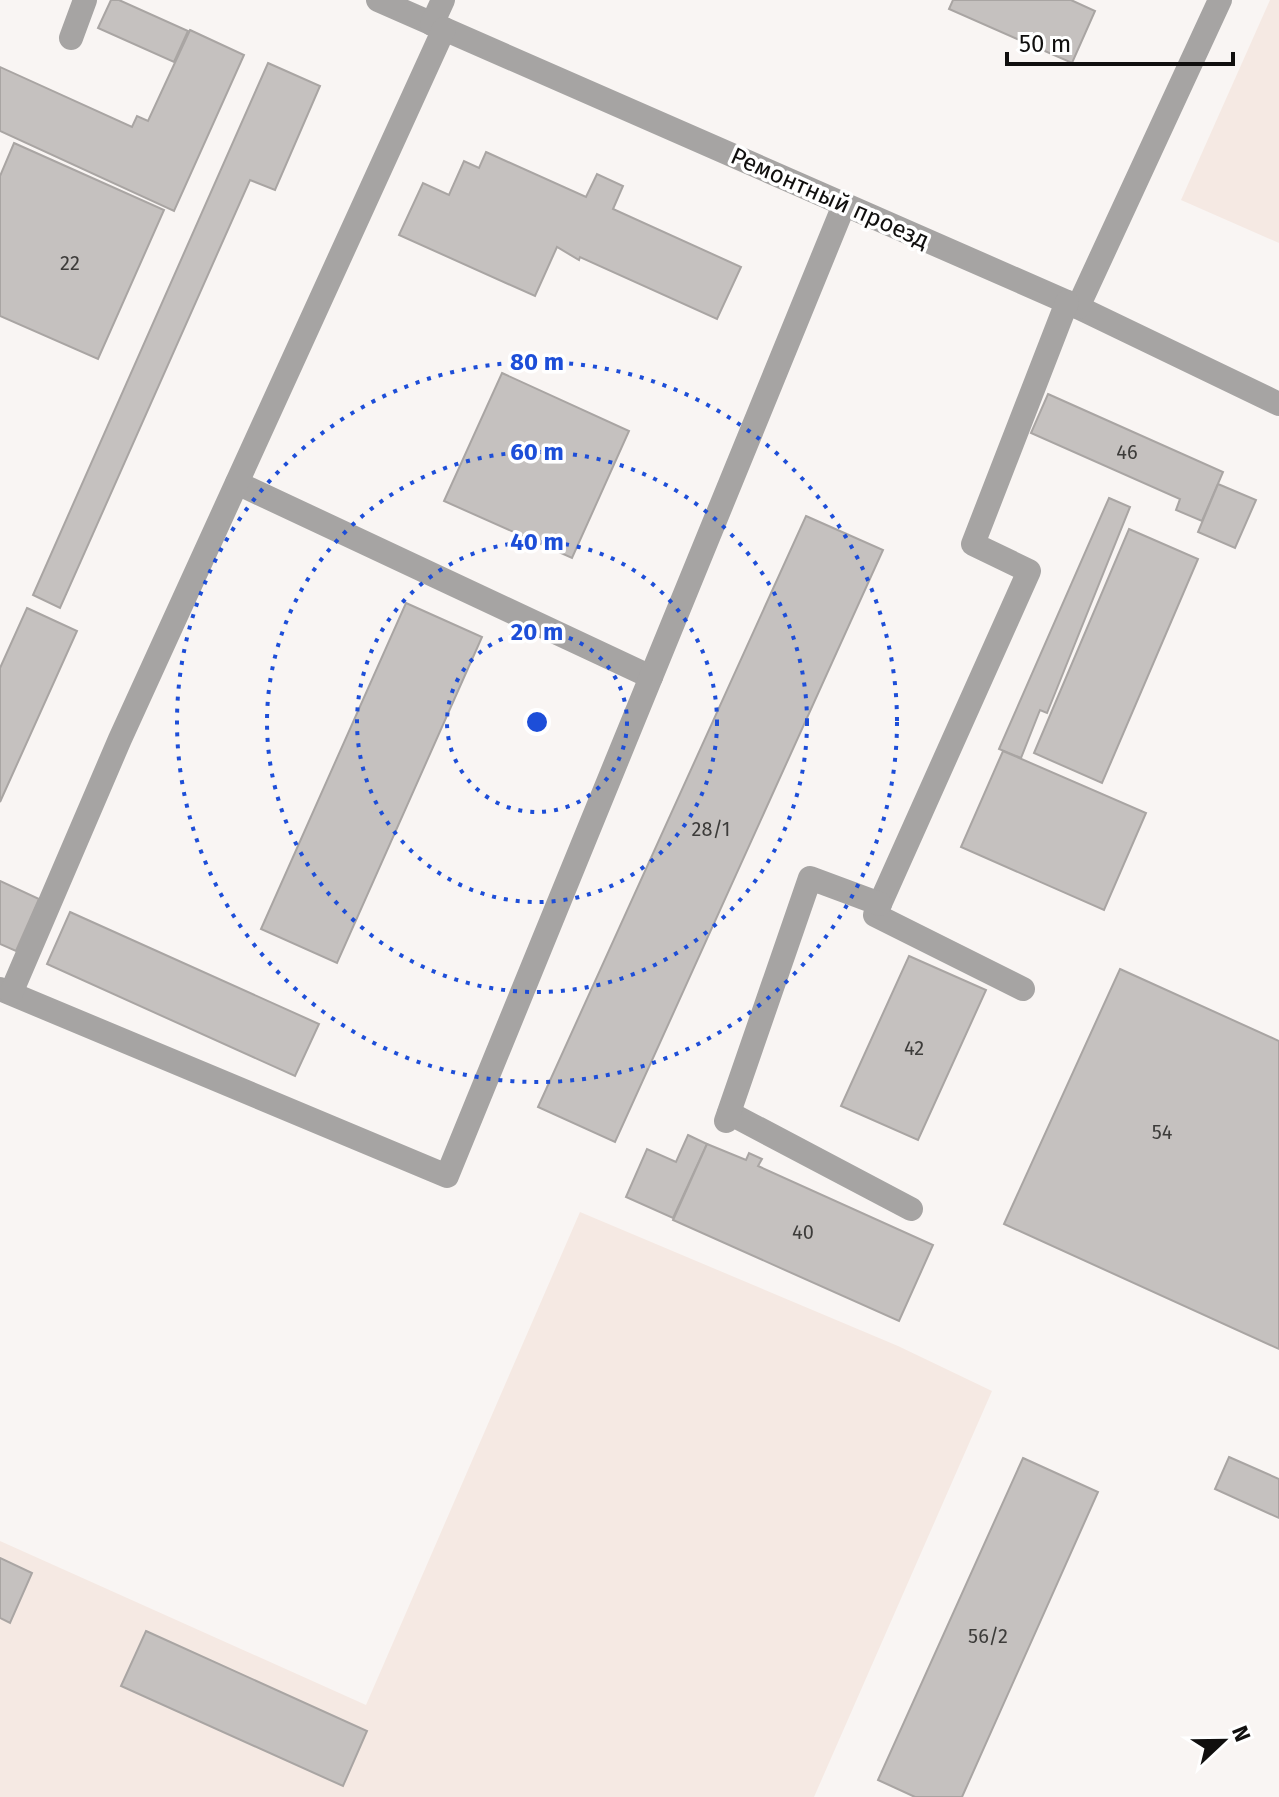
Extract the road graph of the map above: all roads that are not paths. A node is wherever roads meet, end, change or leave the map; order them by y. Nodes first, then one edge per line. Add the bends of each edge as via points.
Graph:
1 (85, 0) edge
2 (378, 0) edge
3 (443, 0) edge
4 (1220, 0) edge
5 (438, 26) junction
6 (71, 38) dead end
7 (844, 205) junction
8 (1072, 304) junction
9 (1279, 404) edge
10 (237, 483) junction
11 (651, 677) junction
12 (880, 904) junction
13 (1023, 989) dead end
14 (5, 991) edge
15 (911, 1209) dead end

1 - 6 street
2 - 5 street, Ремонтный проезд
3 - 5 street
4 - 8 street
5 - 7 street, Ремонтный проезд
5 - 10 street
7 - 8 street, Ремонтный проезд
7 - 11 street
8 - 9 street, Ремонтный проезд
8 - 12 street via 973,544 1029,571
10 - 11 street
10 - 14 street
11 - 14 street via 447,1176
12 - 13 street via 875,915
12 - 15 street via 810,878 728,1117

